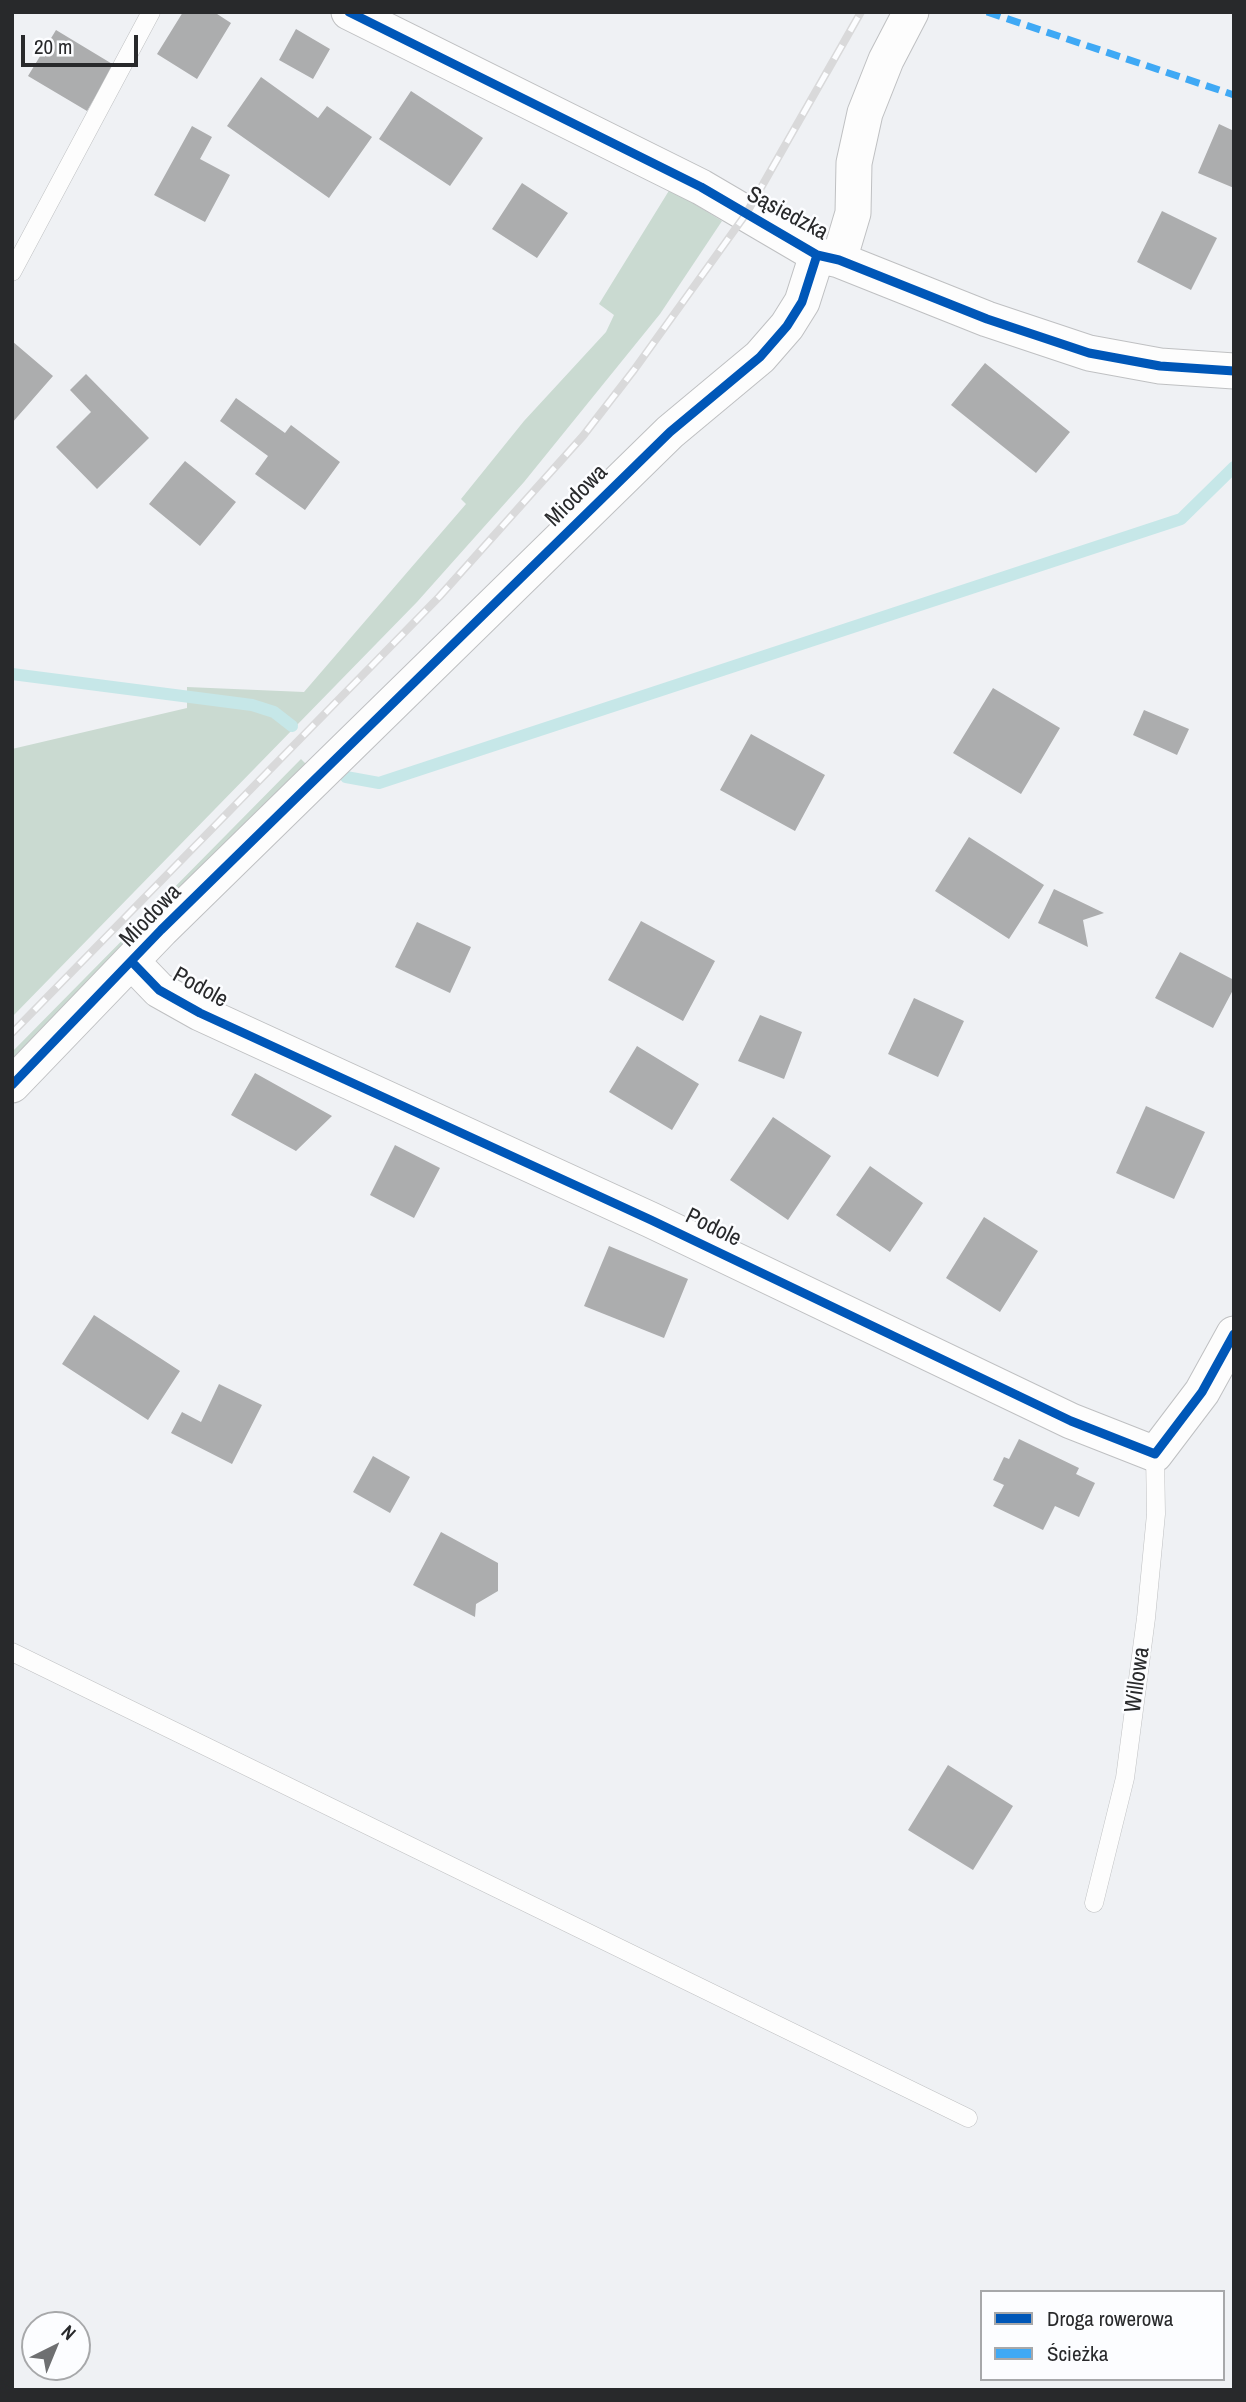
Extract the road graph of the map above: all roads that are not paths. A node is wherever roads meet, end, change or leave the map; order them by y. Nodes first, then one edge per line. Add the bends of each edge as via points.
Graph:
1 (151, 12) edge
2 (349, 12) edge
3 (911, 12) edge
4 (828, 257) junction
5 (12, 272) edge
6 (1234, 371) edge
7 (132, 962) junction
8 (12, 1085) edge
9 (1234, 1334) edge
10 (1155, 1454) junction
11 (12, 1652) edge
12 (1094, 1903) dead end
13 (968, 2118) dead end

1 - 5 lane
2 - 4 street, Sąsiedzka via 701,187
3 - 4 street, Miodowa via 865,114 854,163 853,213
4 - 6 street, Sąsiedzka via 1089,353 1160,366
4 - 7 street, Miodowa via 788,326 760,357 670,432
7 - 8 street, Miodowa
7 - 10 street, Podole via 159,990 200,1013 1071,1421
9 - 10 street via 1202,1392
10 - 12 lane, Willowa via 1156,1514 1125,1778
11 - 13 lane

